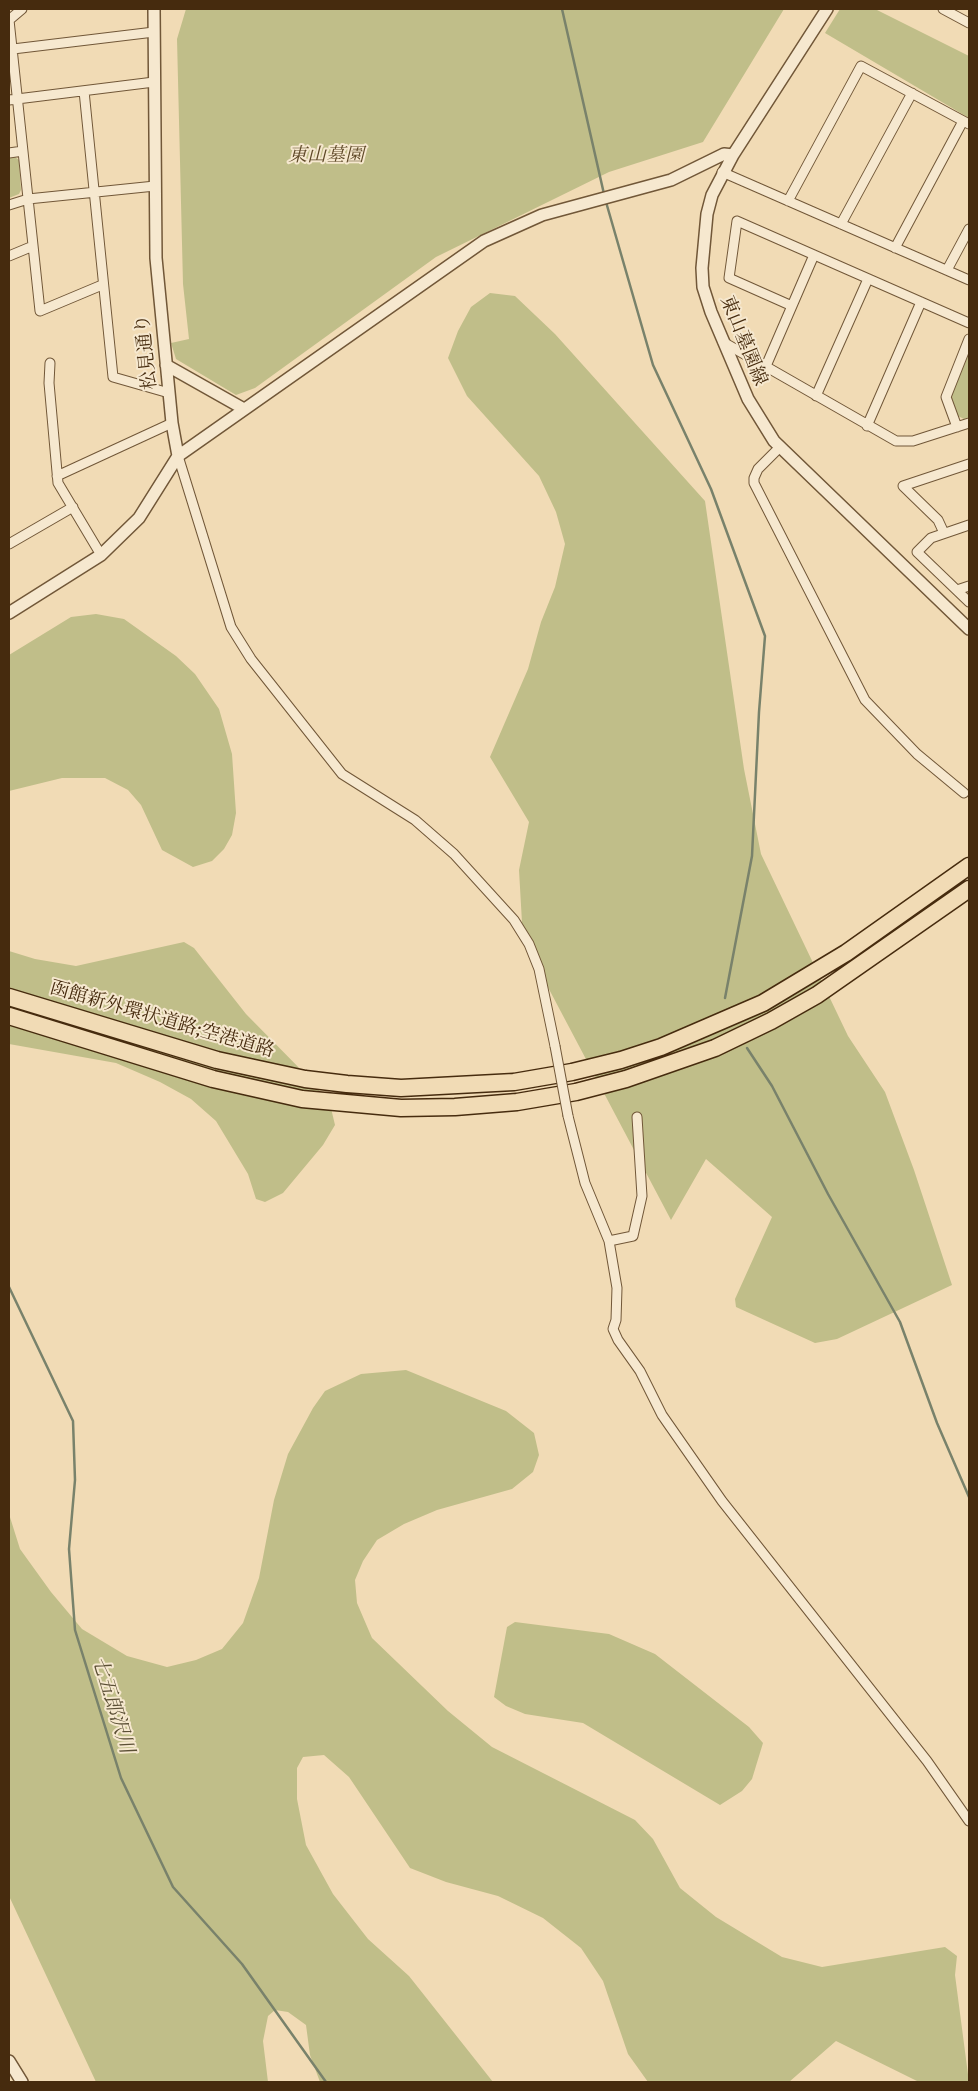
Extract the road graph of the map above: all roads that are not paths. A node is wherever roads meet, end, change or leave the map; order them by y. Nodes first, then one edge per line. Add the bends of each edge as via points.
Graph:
1 (22, 9) edge
2 (154, 9) edge
3 (827, 9) edge
4 (943, 9) edge
5 (969, 23) edge
6 (154, 32) junction
7 (13, 49) junction
8 (154, 82) junction
9 (84, 91) junction
10 (912, 93) junction
11 (13, 100) edge
12 (966, 123) edge
13 (23, 151) junction
14 (9, 153) edge
15 (732, 155) junction
16 (722, 172) junction
17 (155, 186) junction
18 (94, 192) junction
19 (28, 199) junction
20 (788, 201) junction
21 (9, 205) edge
22 (841, 224) junction
23 (969, 229) edge
24 (33, 246) junction
25 (894, 248) junction
26 (814, 255) junction
27 (9, 256) edge
28 (947, 270) junction
29 (868, 279) junction
30 (969, 280) edge
31 (102, 284) junction
32 (921, 302) junction
33 (792, 306) junction
34 (969, 323) edge
35 (969, 339) edge
36 (723, 342) junction
37 (50, 363) dead end
38 (166, 365) junction
39 (766, 366) junction
40 (169, 393) junction
41 (816, 396) junction
42 (244, 409) junction
43 (172, 423) junction
44 (969, 423) edge
45 (867, 426) junction
46 (957, 427) junction
47 (780, 447) junction
48 (178, 456) junction
49 (969, 464) edge
50 (57, 476) junction
51 (73, 507) junction
52 (969, 525) edge
53 (944, 533) junction
54 (9, 544) edge
55 (101, 555) junction
56 (969, 586) edge
57 (957, 590) junction
58 (969, 602) edge
59 (9, 613) edge
60 (969, 629) edge
61 (964, 793) dead end
62 (969, 866) edge
63 (969, 889) edge
64 (9, 997) edge
65 (9, 1016) edge
66 (637, 1117) dead end
67 (609, 1241) junction
68 (969, 1821) edge
69 (9, 2061) edge
70 (22, 2082) edge

1 - 7 street via 9,20
2 - 6 street, 松見通り
3 - 15 street, 東山墓園線
4 - 5 street
6 - 7 street
6 - 8 street, 松見通り
7 - 11 street
8 - 9 street
8 - 17 street, 松見通り
9 - 11 street
9 - 18 street
10 - 12 street
10 - 20 street via 860,66
10 - 22 street
11 - 13 street
12 - 25 street
13 - 14 street
13 - 19 street
15 - 16 street, 東山墓園線
15 - 42 street via 724,154 671,180 542,216 484,241
16 - 20 street
16 - 36 street, 東山墓園線 via 708,206 702,268 703,287
17 - 18 street
17 - 38 street, 松見通り via 156,258
18 - 19 street
18 - 31 street
19 - 21 street
19 - 24 street
20 - 22 street
22 - 25 street
23 - 28 street
24 - 27 street
24 - 31 street via 40,311
25 - 28 street
26 - 29 street
26 - 33 street
26 - 33 street via 736,220 728,278
28 - 30 street
29 - 32 street
29 - 41 street
31 - 40 street via 113,377
32 - 34 street
32 - 45 street
33 - 39 street
35 - 46 street via 946,397
36 - 39 street
36 - 47 street, 東山墓園線 via 756,416
37 - 50 street
38 - 40 street, 松見通り
38 - 42 street
39 - 41 street
40 - 43 street, 松見通り
41 - 45 street
42 - 48 street
43 - 48 street, 松見通り
43 - 50 street
44 - 46 street
45 - 46 street via 890,439 907,442
47 - 60 street, 東山墓園線
47 - 61 street via 758,469 754,483 865,700 917,754
48 - 55 street via 139,518
48 - 67 street, bridge via 231,627 251,659 342,774 415,820 454,854 514,920 529,944 539,969 568,1116 586,1183
49 - 53 street via 903,486 938,520
50 - 51 street
51 - 54 street
51 - 55 street
52 - 53 street
53 - 57 street via 931,538 917,552
55 - 59 street
56 - 57 street
57 - 58 street
62 - 64 highway, 函館新外環状道路;空港道路 via 846,952 762,1003 661,1047 621,1060 514,1082 401,1088 305,1079 218,1060
63 - 65 highway, 函館新外環状道路;空港道路 via 817,995 715,1048 626,1079 517,1102 401,1108 302,1098 213,1079
66 - 67 street via 642,1196 635,1228 633,1236
67 - 68 street via 617,1288 613,1329 640,1371 662,1415 722,1501 921,1753
69 - 70 street

